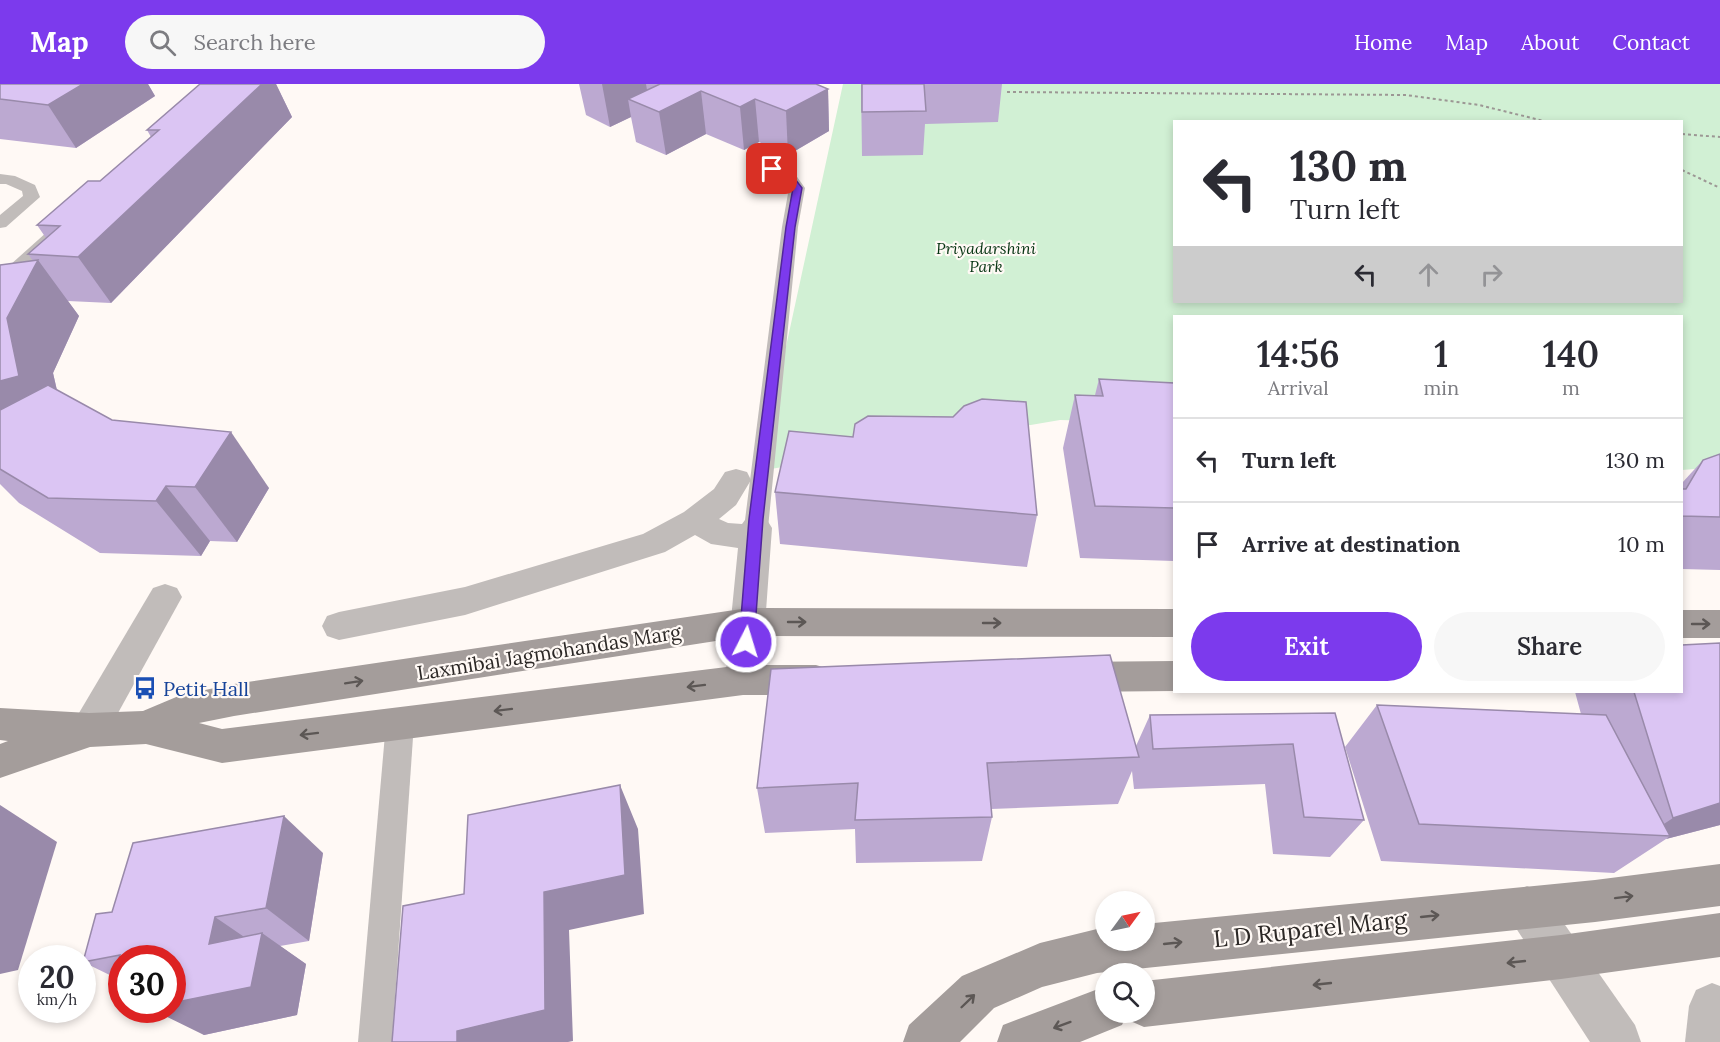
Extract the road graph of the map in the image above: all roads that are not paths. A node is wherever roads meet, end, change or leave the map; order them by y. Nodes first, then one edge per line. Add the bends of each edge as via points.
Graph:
1 (754, 161) dead end
2 (0, 179) edge
3 (77, 217) edge
4 (0, 223) edge
5 (0, 287) edge
6 (736, 480) dead end
7 (695, 520) junction
8 (755, 533) junction
9 (165, 597) dead end
10 (748, 622) junction
11 (1107, 623) junction
12 (1173, 623) edge
13 (1683, 624) edge
14 (1720, 624) edge
15 (339, 626) dead end
16 (1173, 676) edge
17 (1123, 677) junction
18 (1040, 678) edge
19 (850, 679) edge
20 (743, 681) junction
21 (400, 723) junction
22 (0, 724) edge
23 (146, 727) junction
24 (90, 730) junction
25 (0, 761) edge
26 (1720, 885) edge
27 (1527, 907) junction
28 (1720, 935) edge
29 (1561, 957) junction
30 (1155, 1003) edge
31 (1095, 1013) edge
32 (375, 1042) edge
33 (926, 1042) edge
34 (1020, 1042) edge
35 (1618, 1042) edge

1 - 8 lane via 789,177 798,188 790,227
2 - 4 lane via 29,188 32,197
3 - 5 street
6 - 7 street via 725,497
7 - 8 street via 723,535
7 - 15 street via 654,543 465,601
8 - 10 street
9 - 24 street
10 -> 11 main road, Laxmibai Jagmohandas Marg
10 - 20 street
23 -> 10 main road, Laxmibai Jagmohandas Marg via 181,711 234,700
11 - 12 main road, Laxmibai Jagmohandas Marg
11 - 17 main road
13 -> 14 main road
16 - 17 main road
17 - 18 main road
19 - 20 main road, Laxmibai Jagmohandas Marg
20 -> 21 main road, Laxmibai Jagmohandas Marg
21 -> 23 main road, Laxmibai Jagmohandas Marg via 222,746
21 - 32 lane
22 - 24 main road, Laxmibai Jagmohandas Marg
23 - 24 main road, Laxmibai Jagmohandas Marg
24 - 25 main road
27 -> 26 main road, L D Ruparel Marg
27 - 29 street
33 -> 27 main road, L D Ruparel Marg via 978,992 1041,965 1097,951
28 - 29 main road
29 -> 30 main road
29 - 35 street
31 -> 34 main road

